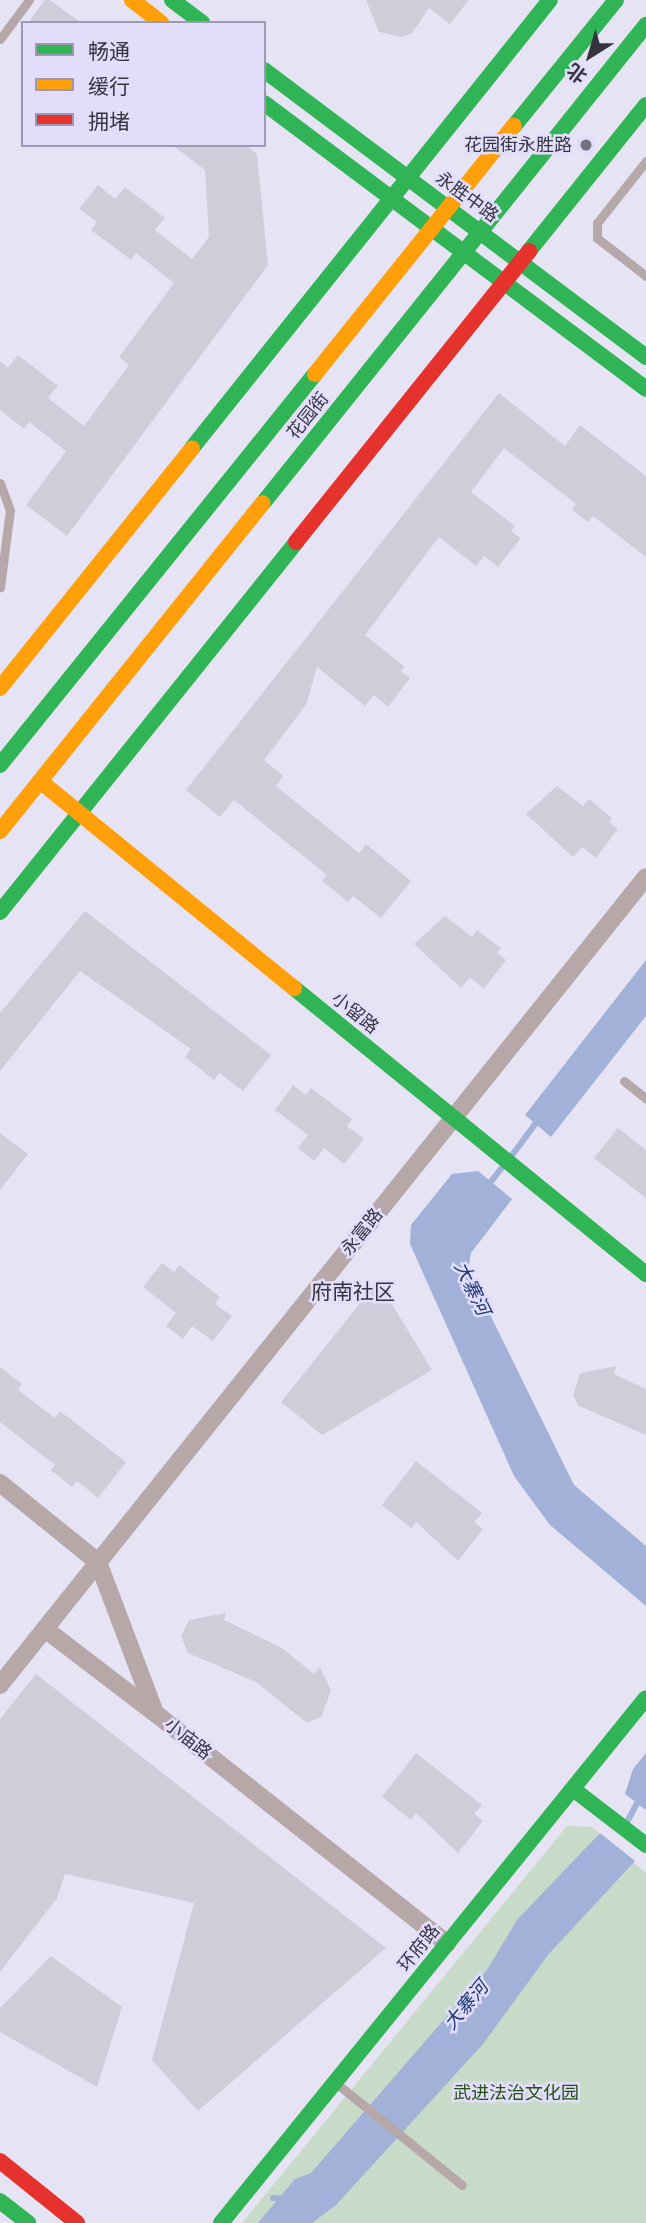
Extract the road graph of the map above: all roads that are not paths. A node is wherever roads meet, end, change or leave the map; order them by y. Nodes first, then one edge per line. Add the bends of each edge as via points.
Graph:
1 (29, 0) edge
2 (132, 0) edge
3 (172, 0) edge
4 (550, 0) edge
5 (616, 0) edge
6 (158, 21) edge
7 (199, 21) edge
8 (646, 25) edge
9 (0, 39) edge
10 (266, 72) edge
11 (266, 105) edge
12 (646, 105) edge
13 (646, 161) edge
14 (407, 178) junction
15 (390, 200) junction
16 (451, 210) junction
17 (433, 232) junction
18 (482, 232) junction
19 (464, 253) junction
20 (519, 261) junction
21 (646, 276) edge
22 (501, 282) junction
23 (646, 356) edge
24 (646, 390) edge
25 (0, 483) edge
26 (0, 587) edge
27 (0, 688) edge
28 (0, 765) edge
29 (40, 781) junction
30 (79, 814) junction
31 (0, 831) edge
32 (646, 877) edge
33 (0, 912) edge
34 (624, 1081) dead end
35 (646, 1098) edge
36 (453, 1118) junction
37 (646, 1274) edge
38 (0, 1483) edge
39 (98, 1562) junction
40 (45, 1629) junction
41 (0, 1685) edge
42 (646, 1698) edge
43 (155, 1713) junction
44 (573, 1789) junction
45 (646, 1845) edge
46 (447, 1944) junction
47 (335, 2082) junction
48 (0, 2161) edge
49 (462, 2185) dead end
50 (0, 2201) edge
51 (28, 2223) edge
52 (76, 2223) edge
53 (221, 2223) edge

1 - 9 lane
2 - 6 street
3 - 7 street
4 - 14 street
5 - 16 street, 花园街
8 - 18 street, 花园街
10 - 14 street, 永胜中路
11 - 15 street
12 - 20 street
13 - 21 lane via 597,223 597,238
14 - 15 street
14 - 16 street, 永胜中路
15 - 17 street
15 - 27 street
16 - 17 street, 花园街
16 - 18 street, 永胜中路
17 - 19 street
17 - 28 street, 花园街
18 - 19 street, 花园街
18 - 20 street, 永胜中路
19 - 22 street
19 - 29 street, 花园街
20 - 22 street
20 - 23 street, 永胜中路
22 - 24 street
22 - 30 street
25 - 26 lane via 10,510
29 - 30 street, 小留路
29 - 31 street, 花园街
30 - 33 street
30 - 36 street, 小留路
32 - 36 street, 永富路
34 - 35 lane
36 - 37 street, 小留路
36 - 39 street, 永富路
38 - 39 street
39 - 40 street, 永富路
39 - 43 street, 小庙路
40 - 41 street, 永富路
40 - 43 street
42 - 44 street, 环府路
43 - 46 street, 小庙路
44 - 45 street
44 - 46 street, 环府路
46 - 47 street, 环府路
47 - 49 lane
47 - 53 street, 环府路
48 - 52 street
50 - 51 street

